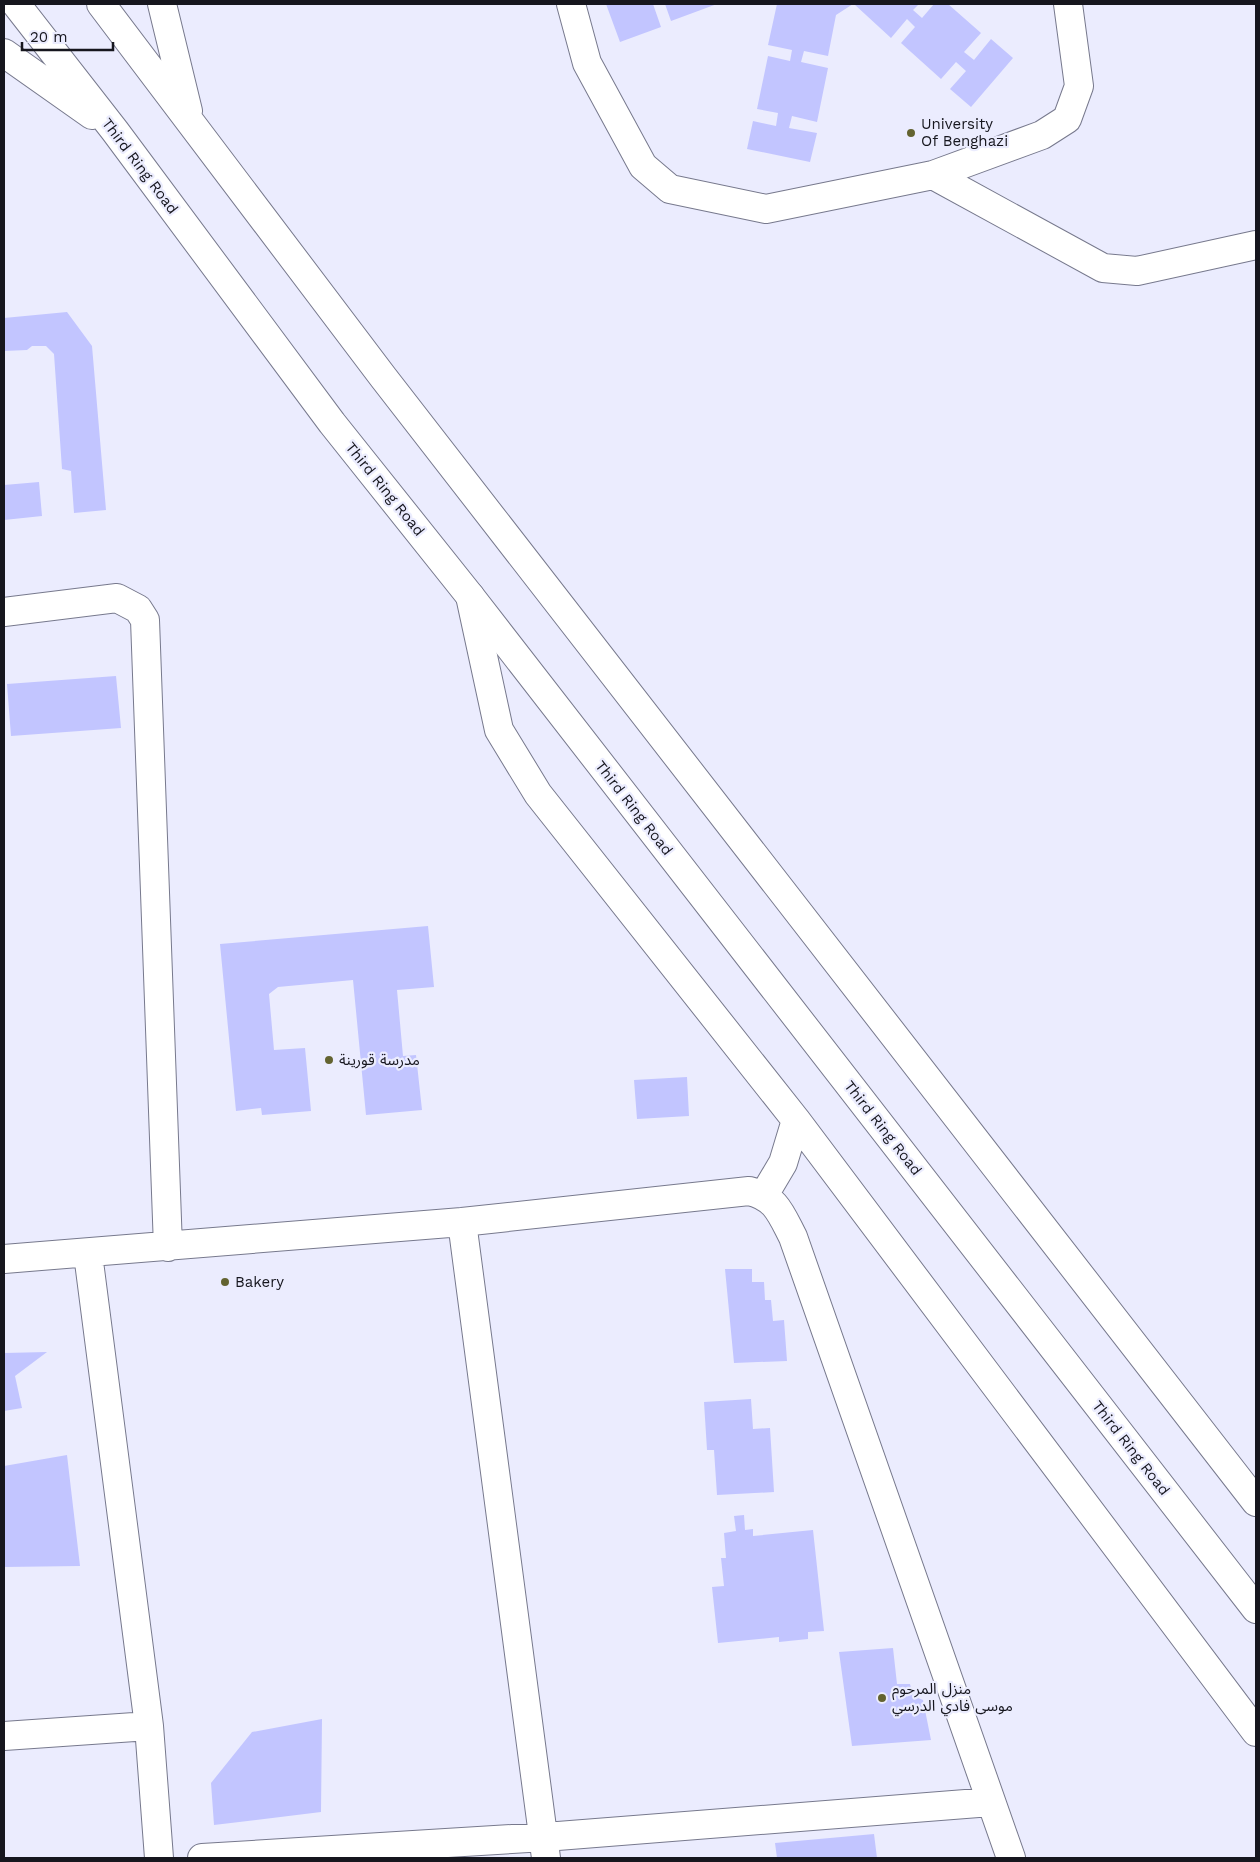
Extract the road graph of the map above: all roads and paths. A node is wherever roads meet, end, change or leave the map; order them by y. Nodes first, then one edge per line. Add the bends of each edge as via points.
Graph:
1 (16, 4) edge
2 (101, 4) edge
3 (162, 4) edge
4 (571, 4) edge
5 (1068, 4) edge
6 (4, 53) edge
7 (190, 120) junction
8 (115, 131) junction
9 (933, 174) junction
10 (1256, 245) edge
11 (470, 596) junction
12 (4, 612) edge
13 (796, 1120) junction
14 (764, 1195) junction
15 (462, 1222) junction
16 (168, 1247) junction
17 (88, 1254) junction
18 (4, 1259) edge
19 (1256, 1502) edge
20 (1256, 1609) edge
21 (149, 1726) junction
22 (1256, 1732) edge
23 (4, 1736) edge
24 (991, 1802) junction
25 (546, 1848) edge
26 (159, 1858) edge
27 (202, 1858) edge
28 (1011, 1858) edge

1 - 8 main road, Third Ring Road
2 - 7 main road
3 - 7 main road
4 - 9 main road via 587,62 643,166 670,189 766,209
5 - 9 main road via 1079,86 1067,119 1042,135
6 - 8 main road
7 - 19 main road via 383,377
8 - 11 main road, Third Ring Road via 332,423
9 - 10 main road via 1103,268 1137,270
11 - 13 main road via 499,730 533,786
11 - 20 main road, Third Ring Road
12 - 16 main road via 117,598 138,609 145,620
13 - 14 main road via 784,1163
13 - 22 main road
14 - 15 main road via 749,1191
14 - 24 main road via 776,1205 793,1237
15 - 16 main road
15 - 25 main road
16 - 17 main road
17 - 18 main road
17 - 21 main road
21 - 23 main road
21 - 26 main road
24 - 25 main road
24 - 28 main road
25 - 27 main road

